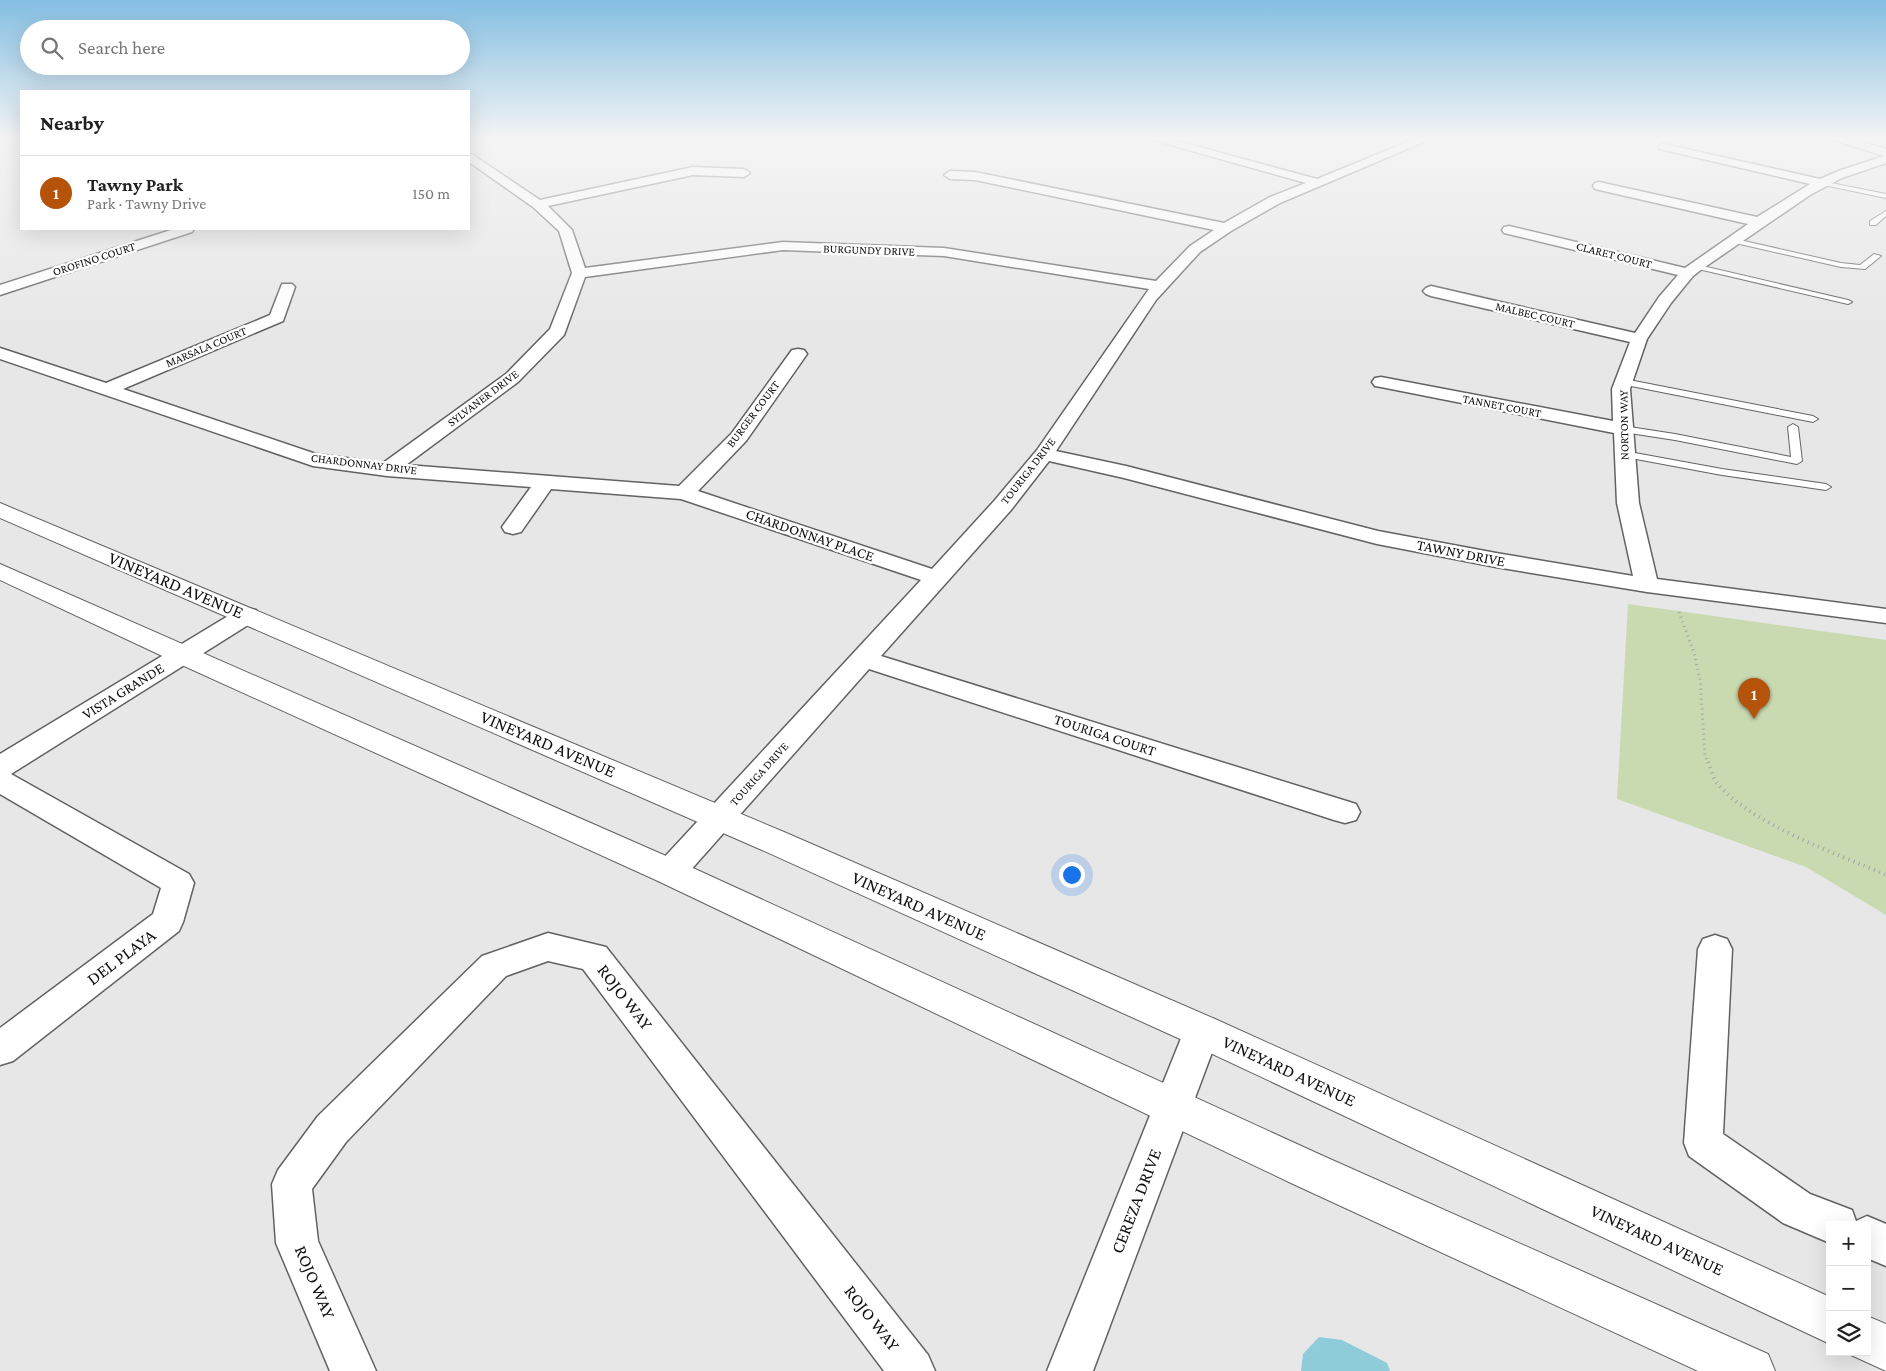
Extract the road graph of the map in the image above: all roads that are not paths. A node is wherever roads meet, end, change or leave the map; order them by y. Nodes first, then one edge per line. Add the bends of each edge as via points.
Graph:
1 (535, 202) edge
2 (547, 202) edge
3 (1100, 202) edge
4 (1272, 202) edge
5 (1670, 202) edge
6 (1791, 202) edge
7 (538, 204) junction
8 (1886, 213) edge
9 (1759, 222) junction
10 (1873, 222) dead end
11 (1226, 228) junction
12 (184, 230) edge
13 (1510, 230) dead end
14 (1734, 240) junction
15 (1876, 256) dead end
16 (1693, 270) junction
17 (579, 273) junction
18 (1158, 286) junction
19 (287, 287) dead end
20 (0, 290) edge
21 (1431, 291) dead end
22 (1848, 302) dead end
23 (1639, 339) junction
24 (0, 353) edge
25 (798, 354) dead end
26 (1381, 382) dead end
27 (1624, 382) junction
28 (106, 390) junction
29 (1812, 419) dead end
30 (1793, 428) dead end
31 (1623, 429) junction
32 (1044, 454) junction
33 (1624, 454) junction
34 (387, 470) junction
35 (546, 481) junction
36 (1826, 487) dead end
37 (684, 493) junction
38 (0, 510) edge
39 (513, 527) dead end
40 (0, 571) edge
41 (936, 578) junction
42 (1647, 585) junction
43 (247, 615) junction
44 (1886, 616) edge
45 (182, 655) junction
46 (864, 659) junction
47 (0, 767) edge
48 (0, 781) edge
49 (1346, 812) dead end
50 (720, 817) junction
51 (670, 872) junction
52 (1715, 949) dead end
53 (1202, 1031) junction
54 (0, 1049) edge
55 (1172, 1107) junction
56 (1826, 1221) edge
57 (1871, 1239) edge
58 (1886, 1245) edge
59 (1826, 1319) edge
60 (1871, 1341) edge
61 (1886, 1348) edge
62 (353, 1371) edge
63 (912, 1371) edge
64 (1070, 1371) edge
65 (1751, 1371) edge

1 - 7 street
2 - 7 street
3 - 11 street
4 - 11 street, TOURIGA DRIVE
5 - 9 street
6 - 9 street, NORTON WAY
7 - 17 street via 565,230
8 - 10 lane
9 - 14 street, NORTON WAY
11 - 18 street, TOURIGA DRIVE via 1195,249
12 - 20 street, OROFINO COURT
13 - 16 street, CLARET COURT
14 - 15 lane via 1841,265 1862,267
14 - 16 street, NORTON WAY
16 - 22 lane
16 - 23 street, NORTON WAY via 1665,300
17 - 18 street, BURGUNDY DRIVE via 783,246 944,252
17 - 34 street, SYLVANER DRIVE via 558,331 512,378
18 - 32 street, TOURIGA DRIVE
19 - 28 street, MARSALA COURT via 277,318
21 - 23 street, MALBEC COURT
23 - 27 street, NORTON WAY
24 - 28 street, CHARDONNAY DRIVE
25 - 37 street, BURGER COURT via 739,437
26 - 31 street, TANNET COURT
27 - 29 lane
27 - 31 street, NORTON WAY via 1621,389
28 - 34 street, CHARDONNAY DRIVE via 313,460
30 - 31 lane via 1797,461
31 - 33 street, NORTON WAY
32 - 41 street, TOURIGA DRIVE via 1003,505
32 - 42 street, TAWNY DRIVE via 1377,537
33 - 36 lane
33 - 42 street, NORTON WAY via 1628,503
34 - 35 street, CHARDONNAY DRIVE
35 - 37 street, CHARDONNAY DRIVE
35 - 39 street
37 - 41 street, CHARDONNAY PLACE
38 - 43 street, VINEYARD AVENUE
40 - 45 street
41 - 46 street, TOURIGA DRIVE
42 - 44 street, TAWNY DRIVE
43 - 45 street, VISTA GRANDE
43 - 50 street, VINEYARD AVENUE
45 - 47 street, VISTA GRANDE
45 - 51 street
46 - 49 street, TOURIGA COURT
46 - 50 street, TOURIGA DRIVE
48 - 54 street, DEL PLAYA via 178,883 167,922
50 - 51 street, TOURIGA DRIVE
50 - 53 street, VINEYARD AVENUE
51 - 55 street
52 - 56 street via 1703,1142 1797,1209
53 - 55 street, CEREZA DRIVE
53 - 59 street, VINEYARD AVENUE
55 - 64 street, CEREZA DRIVE
55 - 65 street
57 - 58 street
60 - 61 street
62 - 63 street, ROJO WAY via 297,1243 292,1184 332,1129 494,966 548,947 594,957

